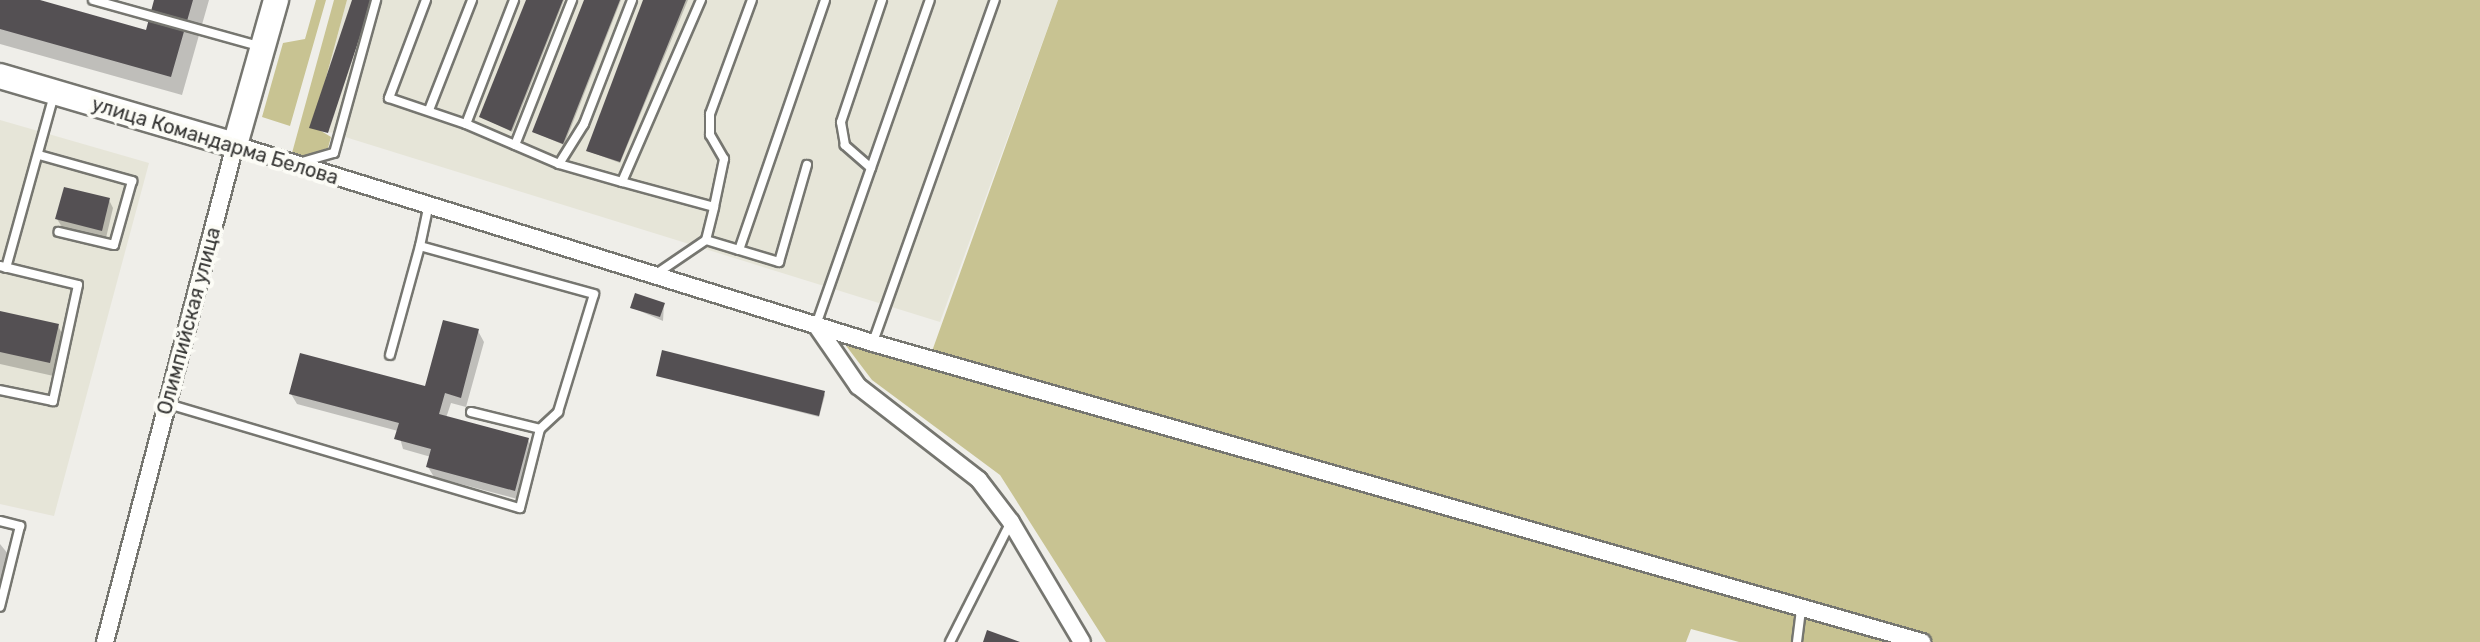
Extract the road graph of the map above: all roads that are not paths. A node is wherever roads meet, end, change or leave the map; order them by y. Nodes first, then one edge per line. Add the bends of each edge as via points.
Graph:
1 (93, 0) edge
2 (140, 0) edge
3 (276, 0) edge
4 (376, 0) edge
5 (426, 0) edge
6 (472, 0) edge
7 (514, 0) edge
8 (572, 0) edge
9 (632, 0) edge
10 (701, 0) edge
11 (752, 0) edge
12 (825, 0) edge
13 (882, 0) edge
14 (930, 0) edge
15 (995, 0) edge
16 (137, 12) junction
17 (264, 48) junction
18 (0, 76) edge
19 (54, 93) junction
20 (429, 110) junction
21 (466, 124) junction
22 (235, 145) junction
23 (515, 145) junction
24 (39, 155) junction
25 (295, 164) junction
26 (559, 164) junction
27 (807, 165) dead end
28 (871, 168) junction
29 (622, 182) junction
30 (428, 207) junction
31 (714, 207) junction
32 (59, 232) dead end
33 (706, 240) junction
34 (420, 246) junction
35 (739, 250) junction
36 (3, 267) edge
37 (655, 275) junction
38 (816, 325) junction
39 (873, 343) junction
40 (390, 355) dead end
41 (0, 390) edge
42 (168, 404) junction
43 (471, 412) dead end
44 (540, 429) junction
45 (0, 521) edge
46 (1011, 522) junction
47 (0, 607) edge
48 (1801, 608) junction
49 (105, 642) edge
50 (950, 642) edge
51 (1082, 642) edge
52 (1797, 642) edge
53 (1922, 642) edge

1 - 16 lane
2 - 16 lane
3 - 17 main road, Олимпийская улица
4 - 25 lane via 334,153
5 - 20 lane via 389,98
6 - 20 lane
7 - 21 lane
8 - 23 lane
9 - 26 lane via 584,124
10 - 29 lane
11 - 31 lane via 710,114 710,135 724,159
12 - 35 lane
13 - 28 lane via 841,122 845,145
14 - 28 lane
15 - 39 lane
16 - 17 lane
17 - 22 main road, Олимпийская улица
18 - 19 main road, улица Командарма Белова
19 - 22 main road, улица Командарма Белова
19 - 24 lane
20 - 21 lane
21 - 23 lane
22 - 25 street, улица Командарма Белова
22 - 42 street, Олимпийская улица
23 - 26 lane
24 - 32 lane via 132,181 114,245
24 - 36 lane
25 - 30 street, улица Командарма Белова
26 - 29 lane
27 - 35 lane via 779,262
28 - 38 lane
29 - 31 lane
30 - 34 lane
30 - 37 street, улица Командарма Белова
31 - 33 lane
33 - 35 lane
33 - 37 lane
34 - 40 lane
34 - 44 lane via 594,294 558,412
36 - 41 lane via 78,285 53,401
37 - 38 street, улица Командарма Белова
38 - 39 street, улица Командарма Белова
38 - 46 street via 858,386 979,480
39 - 48 street, улица Командарма Белова
42 - 44 lane via 520,508
42 - 49 street, Олимпийская улица
43 - 44 lane
45 - 47 lane via 20,526
46 - 50 lane
46 - 51 street
48 - 52 lane
48 - 53 street, улица Командарма Белова

